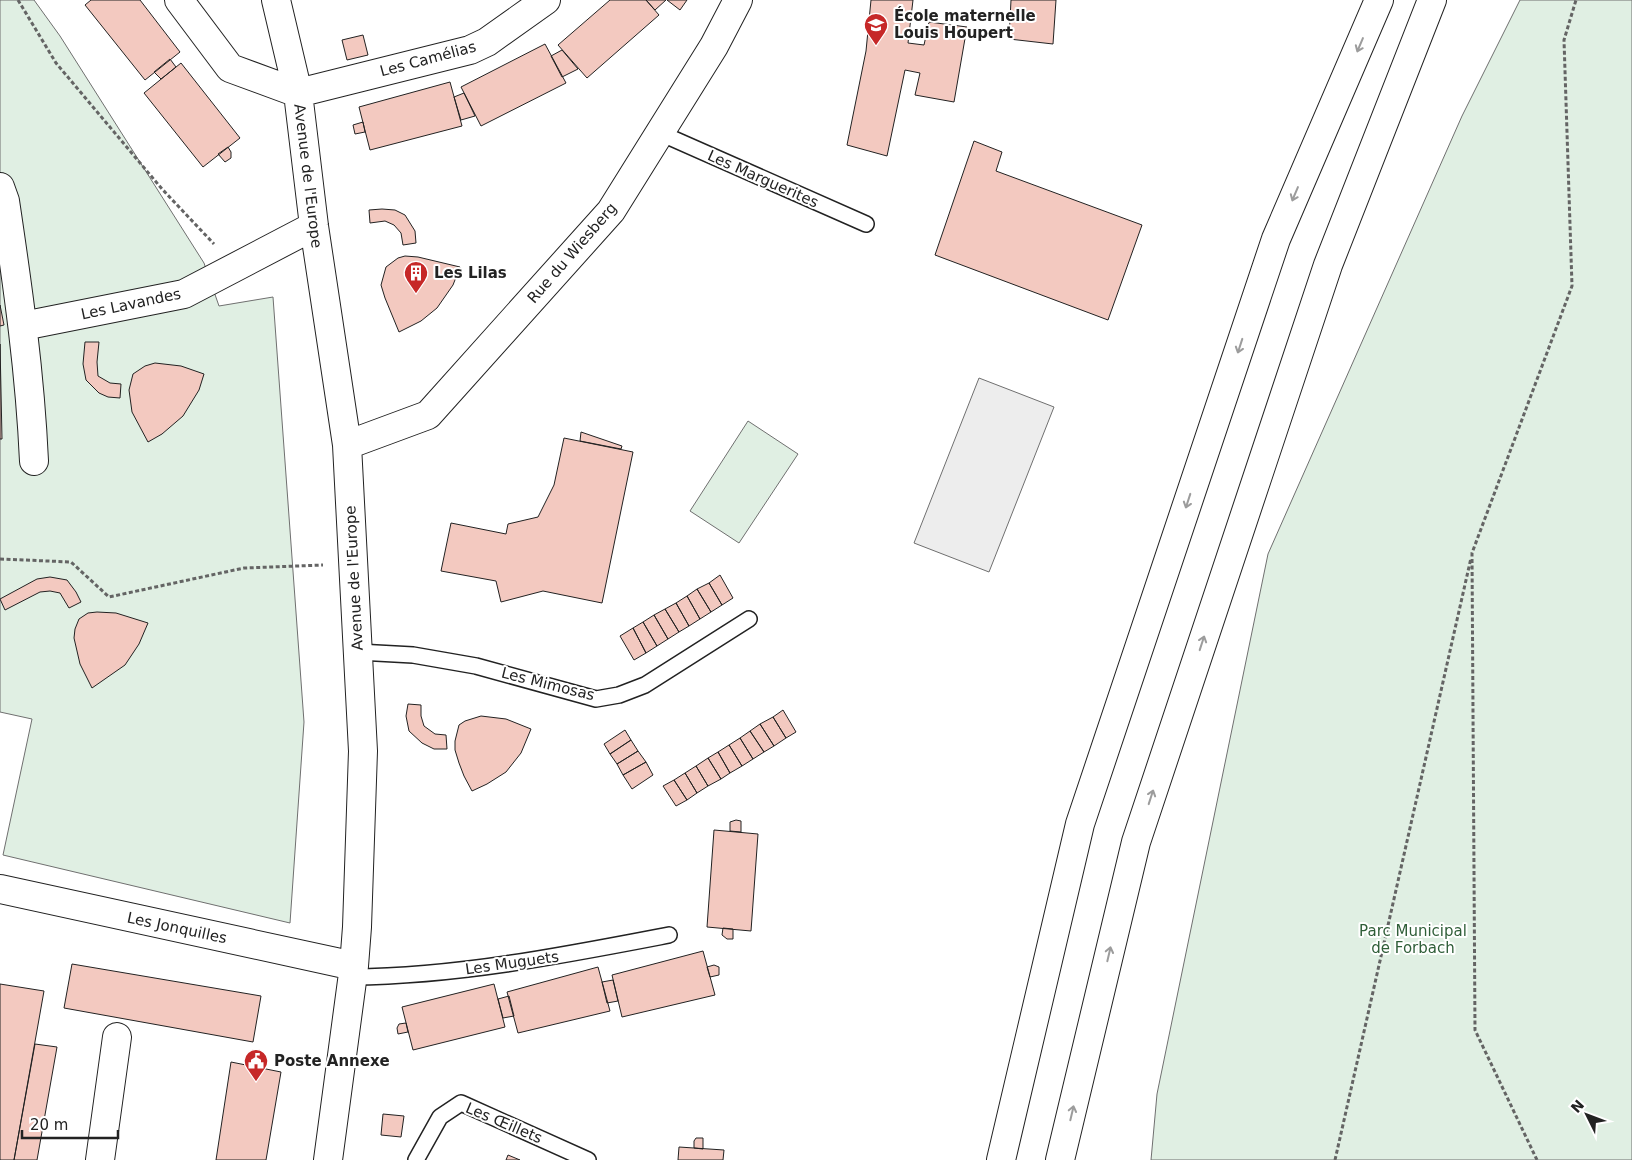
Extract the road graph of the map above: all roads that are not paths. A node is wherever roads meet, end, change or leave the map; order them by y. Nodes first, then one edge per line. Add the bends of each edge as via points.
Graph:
1 (179, 0) edge
2 (276, 0) edge
3 (546, 0) edge
4 (738, 0) edge
5 (1379, 0) edge
6 (1432, 0) edge
7 (298, 93) junction
8 (660, 133) junction
9 (0, 187) edge
10 (866, 224) dead end
11 (314, 226) junction
12 (23, 326) junction
13 (347, 444) junction
14 (34, 461) dead end
15 (749, 618) dead end
16 (358, 652) junction
17 (0, 889) edge
18 (670, 936) dead end
19 (353, 972) junction
20 (116, 1037) dead end
21 (100, 1160) edge
22 (328, 1160) edge
23 (416, 1160) edge
24 (588, 1160) edge
25 (1001, 1160) edge
26 (1060, 1160) edge

1 - 7 main road via 230,68
2 - 7 main road, Avenue de l'Europe
3 - 7 main road, Les Camélias via 487,42 470,50
4 - 8 main road, Rue du Wiesberg via 714,46
5 -> 25 main road via 1276,239 1080,824
26 -> 6 main road via 1136,842 1328,265
7 - 11 main road, Avenue de l'Europe
8 - 10 lane, Les Marguerites
8 - 13 main road, Rue du Wiesberg via 611,210 428,415
9 - 12 main road via 5,200
11 - 12 main road, Les Lavandes via 184,294
11 - 13 main road, Avenue de l'Europe
12 - 14 main road
13 - 16 main road, Avenue de l'Europe
15 - 16 lane, Les Mimosas via 646,685 596,699 476,666 413,655
16 - 19 main road, Avenue de l'Europe via 363,751
17 - 19 main road, Les Jonquilles
18 - 19 lane, Les Muguets via 568,955 457,970 396,976
19 - 22 main road, Avenue de l'Europe
20 - 21 main road
23 - 24 lane, Les Œillets via 440,1117 461,1103

